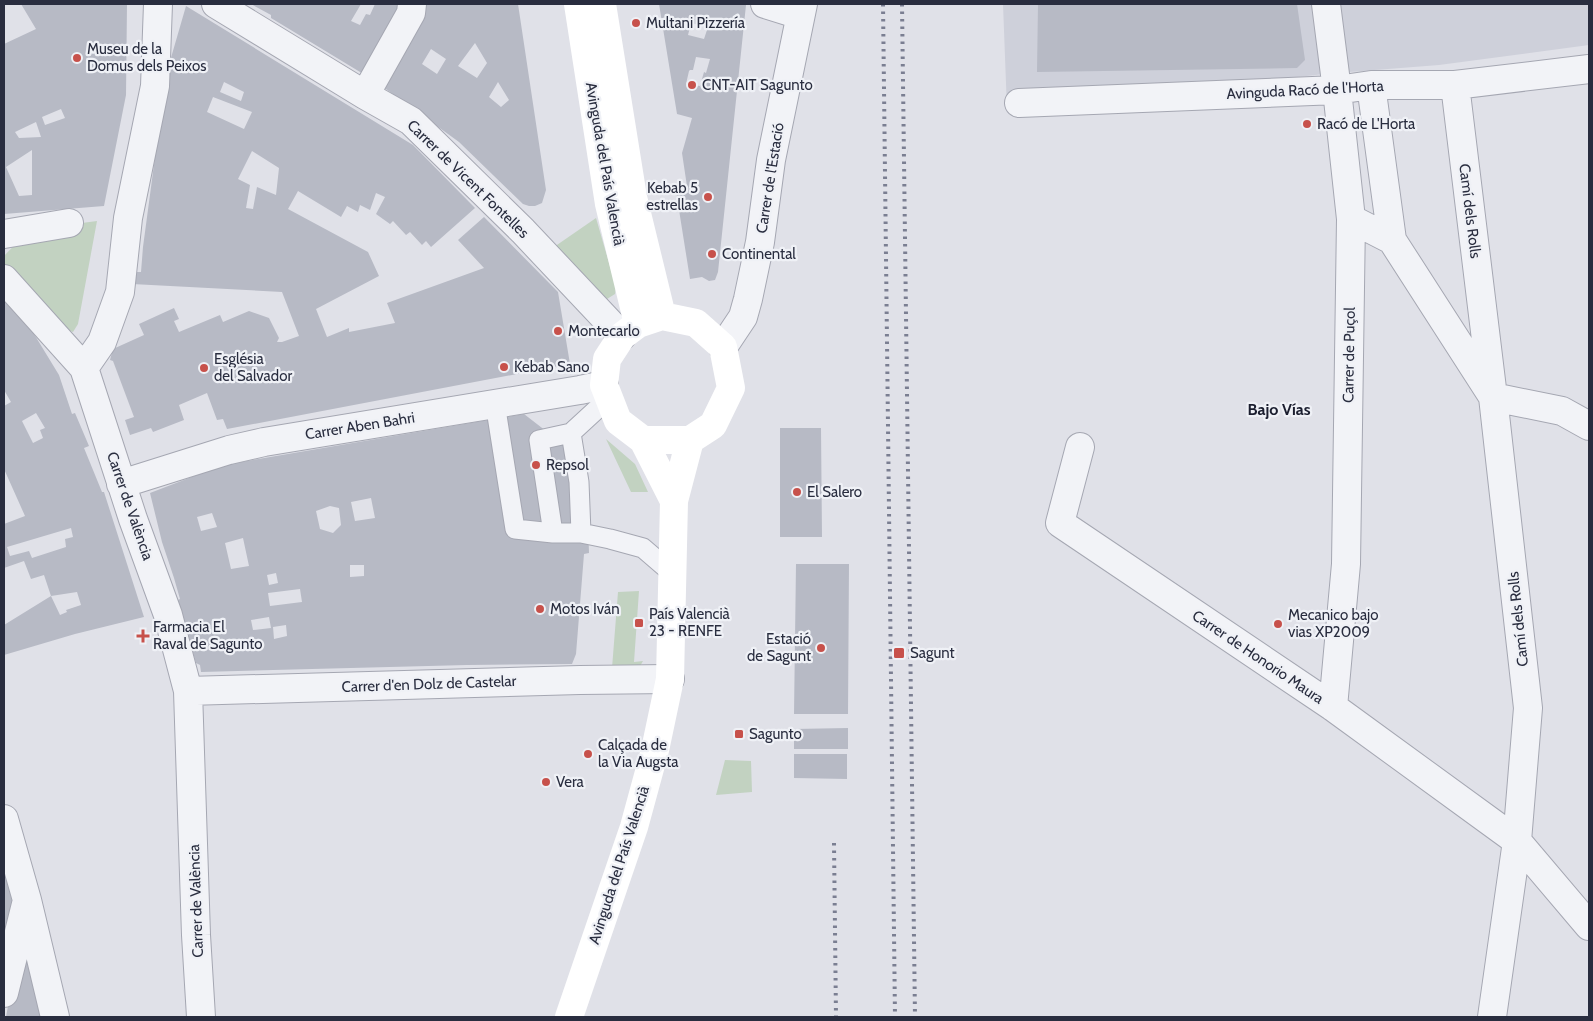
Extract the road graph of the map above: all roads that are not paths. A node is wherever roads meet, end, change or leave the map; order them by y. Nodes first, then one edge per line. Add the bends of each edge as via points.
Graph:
1 (158, 4) edge
2 (216, 4) edge
3 (412, 4) edge
4 (578, 4) edge
5 (602, 4) edge
6 (765, 4) edge
7 (1326, 4) edge
8 (802, 9) edge
9 (1589, 69) edge
10 (1371, 85) junction
11 (1455, 85) junction
12 (1338, 90) junction
13 (365, 95) junction
14 (1019, 103) dead end
15 (1350, 219) junction
16 (69, 223) dead end
17 (4, 234) edge
18 (1392, 240) junction
19 (4, 279) edge
20 (640, 325) junction
21 (722, 347) junction
22 (84, 368) junction
23 (606, 391) junction
24 (1493, 397) junction
25 (495, 403) junction
26 (1589, 426) edge
27 (571, 433) junction
28 (643, 440) junction
29 (690, 440) junction
30 (1080, 447) dead end
31 (121, 484) junction
32 (674, 501) junction
33 (553, 533) junction
34 (581, 533) junction
35 (672, 573) junction
36 (670, 679) junction
37 (188, 691) junction
38 (1333, 707) junction
39 (4, 819) edge
40 (1517, 841) junction
41 (26, 900) junction
42 (1589, 926) edge
43 (4, 993) edge
44 (55, 1017) edge
45 (202, 1017) edge
46 (569, 1017) edge
47 (1492, 1017) edge

1 - 22 street via 155,86 128,218 120,292 102,342
2 - 13 street, Carrer de Vicent Fontelles
3 - 13 street via 411,14
4 - 20 main road, Avinguda del País Valencià via 609,204
5 - 20 main road, Avinguda del País Valencià via 634,197
6 - 8 street
7 - 12 street, Carrer de Puçol
8 - 21 street, Carrer de l'Estació via 744,317
9 - 11 street, Avinguda Racó de l'Horta
10 - 11 street, Avinguda Racó de l'Horta
10 - 12 street, Avinguda Racó de l'Horta
10 - 18 street
11 - 24 street, Camí dels Rolls
12 - 14 street, Avinguda Racó de l'Horta
12 - 15 street, Carrer de Puçol
13 - 20 street, Carrer de Vicent Fontelles via 411,121 523,232
15 - 18 street
15 - 38 street, Carrer de Puçol via 1346,564
16 - 17 street
18 - 24 street, Camí dels Rolls
19 - 22 street
20 - 21 main road via 696,323
20 - 23 main road via 607,359
21 - 29 main road via 731,388 713,425
22 - 31 street, Carrer de València
23 - 25 street, Carrer Aben Bahri via 580,390
23 - 27 lane
23 - 28 main road via 618,421
24 - 26 street via 1562,411
24 - 40 street, Camí dels Rolls via 1528,708
25 - 31 street, Carrer Aben Bahri via 264,442
25 - 33 lane via 515,529
27 - 33 lane via 539,440
27 - 34 lane via 579,482
28 - 29 main road
28 - 32 main road, Avinguda del País Valencià
29 - 32 main road, Avinguda del País Valencià
30 - 38 street, Carrer de Honorio Maura via 1060,524
31 - 37 street, Carrer de València via 168,615
32 - 35 main road, Avinguda del País Valencià
33 - 34 lane
34 - 35 lane via 643,548
35 - 36 main road, Avinguda del País Valencià
36 - 37 street, Carrer d'en Dolz de Castelar
36 - 46 main road, Avinguda del País Valencià via 634,827
37 - 45 street, Carrer de València
38 - 40 street, Carrer de Honorio Maura
39 - 41 street
40 - 42 street, Carrer de Honorio Maura
40 - 47 street, Camí dels Rolls
41 - 43 street
41 - 44 street

